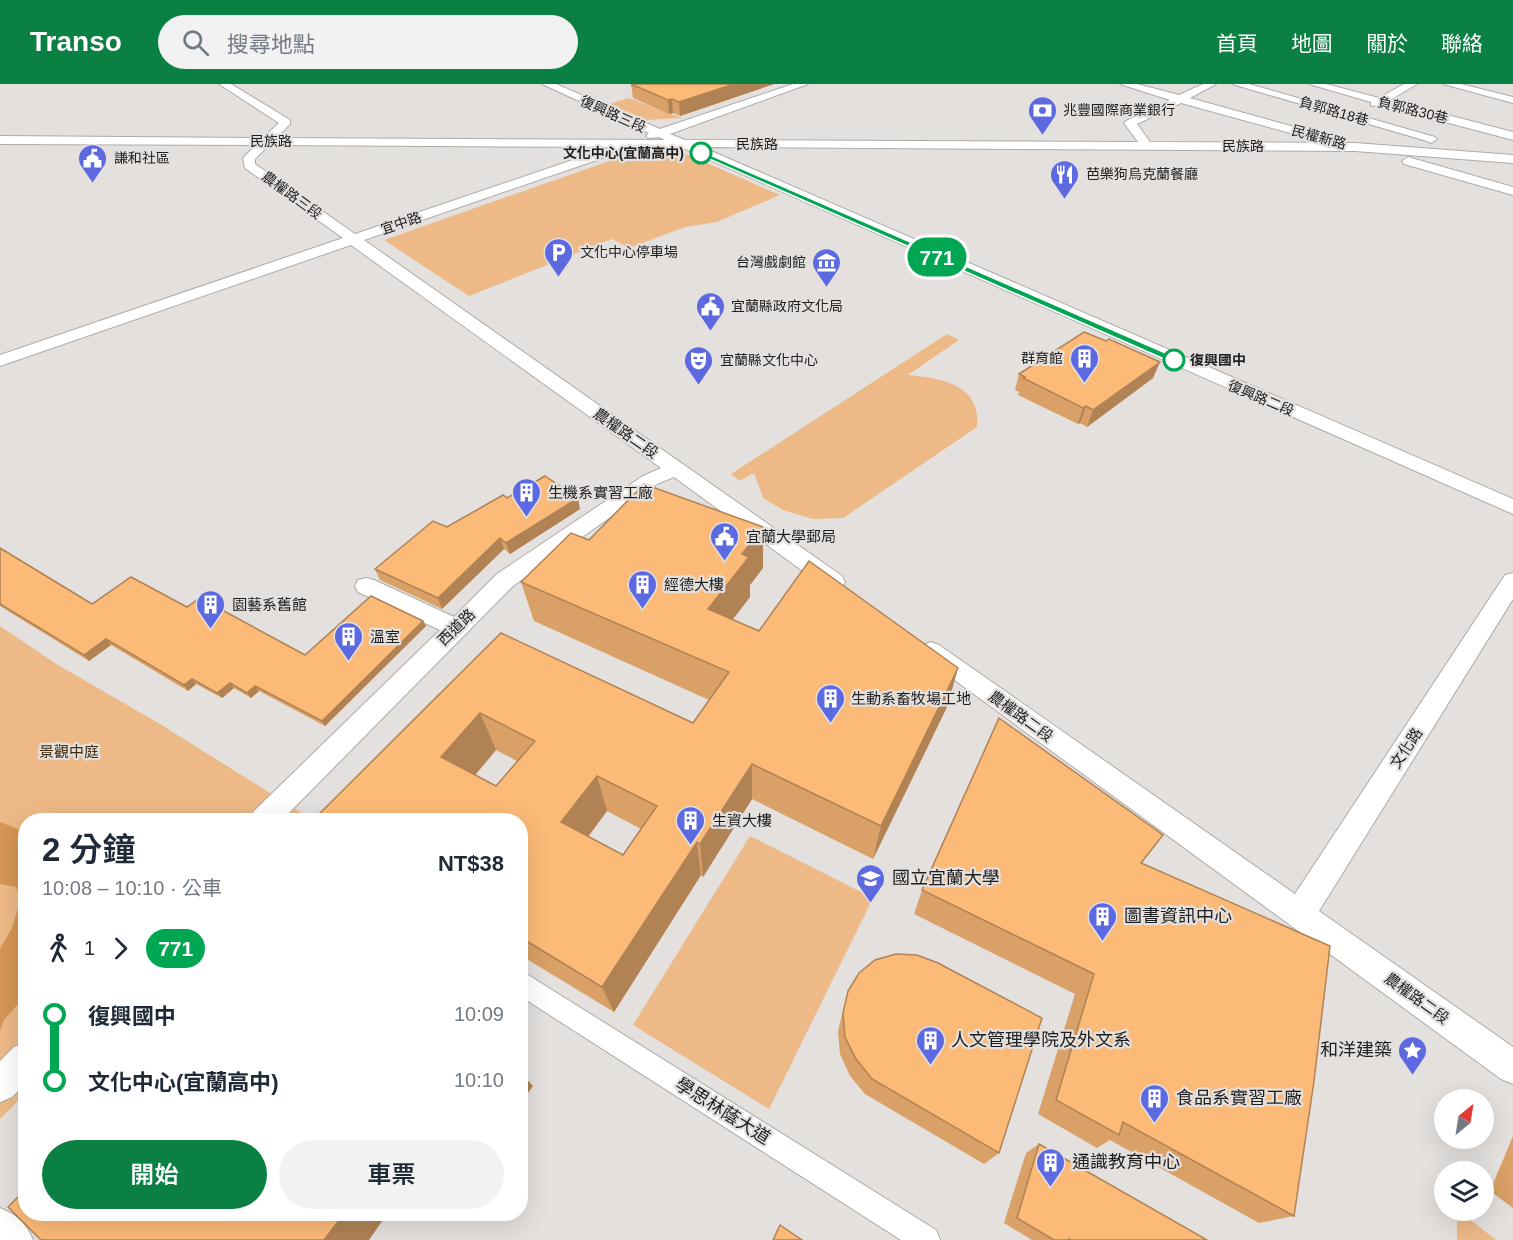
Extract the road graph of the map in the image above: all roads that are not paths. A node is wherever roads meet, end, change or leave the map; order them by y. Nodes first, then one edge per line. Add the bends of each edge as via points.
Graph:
1 (225, 84) edge
2 (547, 84) edge
3 (803, 84) edge
4 (1125, 84) edge
5 (1211, 84) edge
6 (1237, 84) edge
7 (1314, 84) edge
8 (1412, 84) edge
9 (1448, 84) edge
10 (1179, 99) junction
11 (1513, 100) edge
12 (1380, 101) junction
13 (1351, 116) junction
14 (1513, 125) edge
15 (1485, 129) junction
16 (658, 134) junction
17 (1513, 136) edge
18 (1431, 139) dead end
19 (0, 140) edge
20 (268, 141) junction
21 (632, 143) junction
22 (680, 144) junction
23 (1147, 146) junction
24 (1355, 147) junction
25 (1513, 159) edge
26 (1513, 190) edge
27 (353, 240) junction
28 (0, 361) edge
29 (676, 469) junction
30 (1513, 507) edge
31 (1513, 581) edge
32 (366, 586) dead end
33 (850, 593) edge
34 (455, 627) junction
35 (909, 635) edge
36 (274, 813) edge
37 (1299, 915) junction
38 (528, 987) edge
39 (18, 1067) edge
40 (1513, 1067) edge
41 (0, 1085) edge
42 (0, 1227) edge
43 (14, 1240) edge
44 (926, 1240) edge

1 - 20 street, 農權路三段 via 286,122
2 - 16 street, 復興路三段
3 - 16 street, 宜中路
4 - 10 street, 民權新路
5 - 10 street
6 - 13 street, 負郭路18巷
7 - 12 street, 負郭路30巷
8 - 12 street
9 - 11 street
10 - 23 street via 1130,123
10 - 24 street, 民權新路
12 - 13 street
12 - 15 street, 負郭路30巷
13 - 18 street, 負郭路18巷
14 - 15 street via 1498,121
15 - 17 street, 負郭路30巷
16 - 21 street, 宜中路
16 - 22 street, 復興路三段
19 - 20 street, 民族路
20 - 21 street, 民族路
20 - 27 street, 農權路三段 via 249,158 249,165
21 - 22 street, 民族路
21 - 27 street, 宜中路
22 - 23 street, 民族路
22 - 30 street, 復興路二段
23 - 24 street, 民族路
24 - 25 street, 民族路
24 - 26 street, 民權新路
27 - 28 street, 宜中路
27 - 29 street, 農權路二段
29 - 33 street, 農權路二段
29 - 34 street, 西道路 via 650,480 506,580
31 - 37 street, 文化路
32 - 34 street
34 - 36 street, 西道路
35 - 37 street, 農權路二段
37 - 40 street, 農權路二段
38 - 44 street, 學思林蔭大道
39 - 41 street
42 - 43 street

